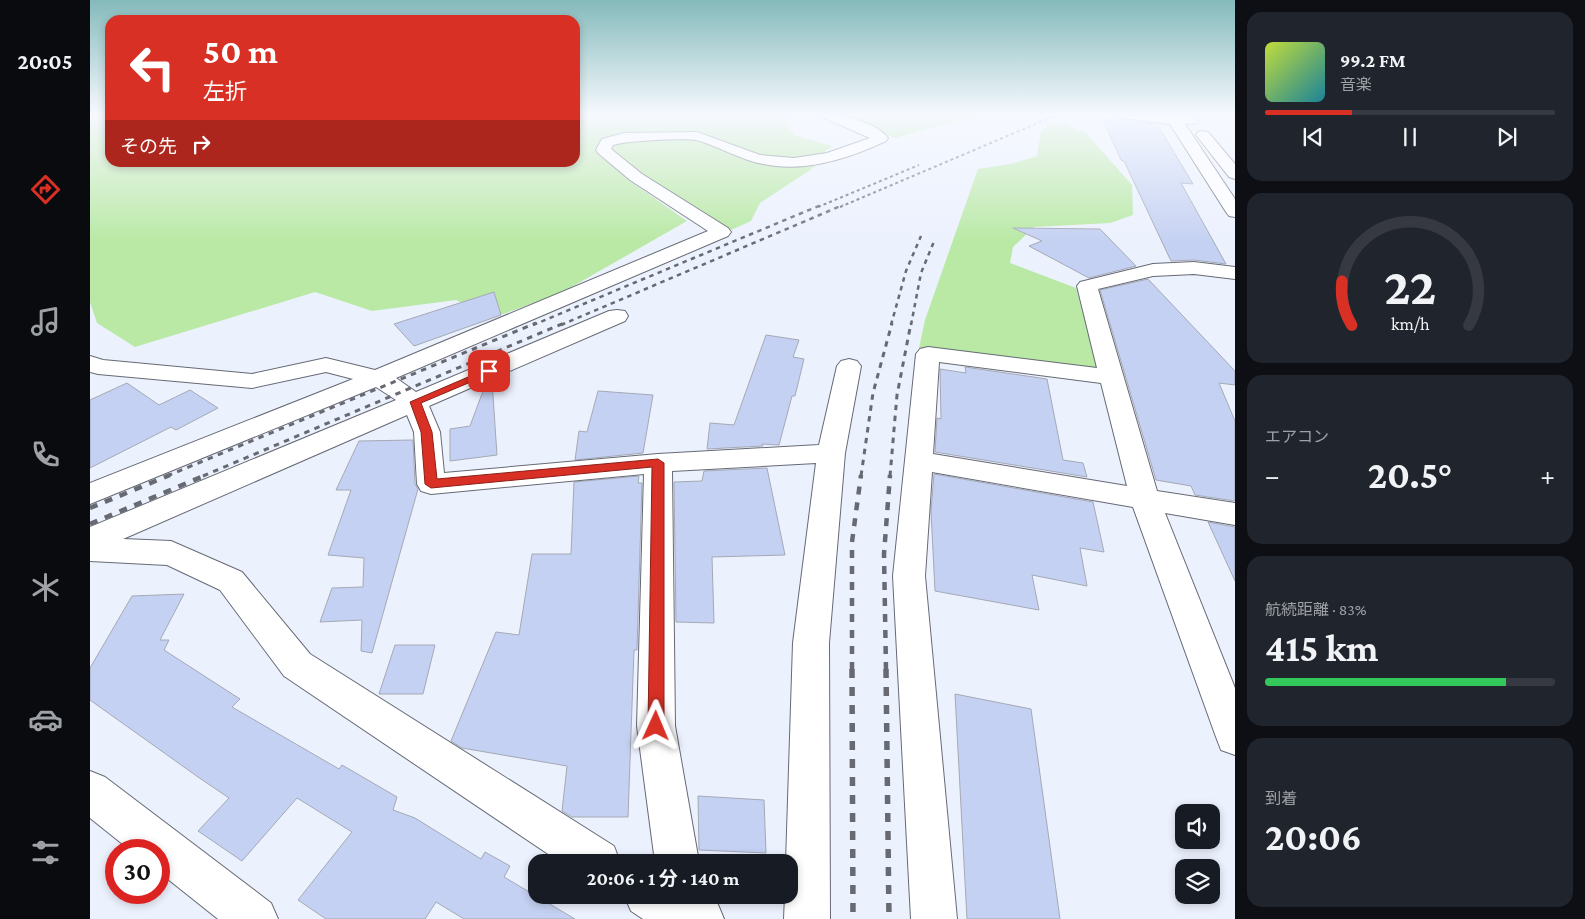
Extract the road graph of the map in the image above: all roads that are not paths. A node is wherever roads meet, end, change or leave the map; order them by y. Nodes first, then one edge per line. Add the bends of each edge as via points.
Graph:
1 (611, 157) edge
2 (751, 157) edge
3 (833, 157) edge
4 (1205, 157) edge
5 (1219, 157) edge
6 (1235, 174) edge
7 (1235, 212) edge
8 (1235, 273) edge
9 (617, 316) dead end
10 (90, 363) edge
11 (849, 366) dead end
12 (1111, 377) junction
13 (380, 378) junction
14 (415, 402) junction
15 (832, 453) junction
16 (920, 461) junction
17 (658, 463) junction
18 (90, 494) edge
19 (1145, 499) junction
20 (1235, 514) edge
21 (90, 540) edge
22 (90, 549) edge
23 (1235, 737) edge
24 (90, 792) edge
25 (586, 854) edge
26 (677, 854) edge
27 (660, 904) edge
28 (694, 904) edge
29 (255, 919) edge
30 (683, 919) edge
31 (701, 919) edge
32 (807, 919) edge
33 (934, 919) edge

1 - 13 street via 636,177 722,232
2 - 3 street via 797,163
4 - 7 street
5 - 6 street
8 - 12 street via 1194,268 1153,270 1087,286
9 - 14 street
10 - 13 street via 98,367 252,381 326,365
11 - 15 street
12 - 16 street via 928,354
12 - 19 street
13 - 14 street
13 - 18 street
14 - 17 street via 427,432 431,484
14 - 21 street
15 - 17 street
15 - 32 street via 811,643
16 - 19 street
16 - 33 street via 909,576
17 - 26 street via 656,726
19 - 20 street
19 - 23 street
22 - 25 street via 171,553 231,580 297,665
24 - 29 street
27 - 30 street
28 - 31 street

